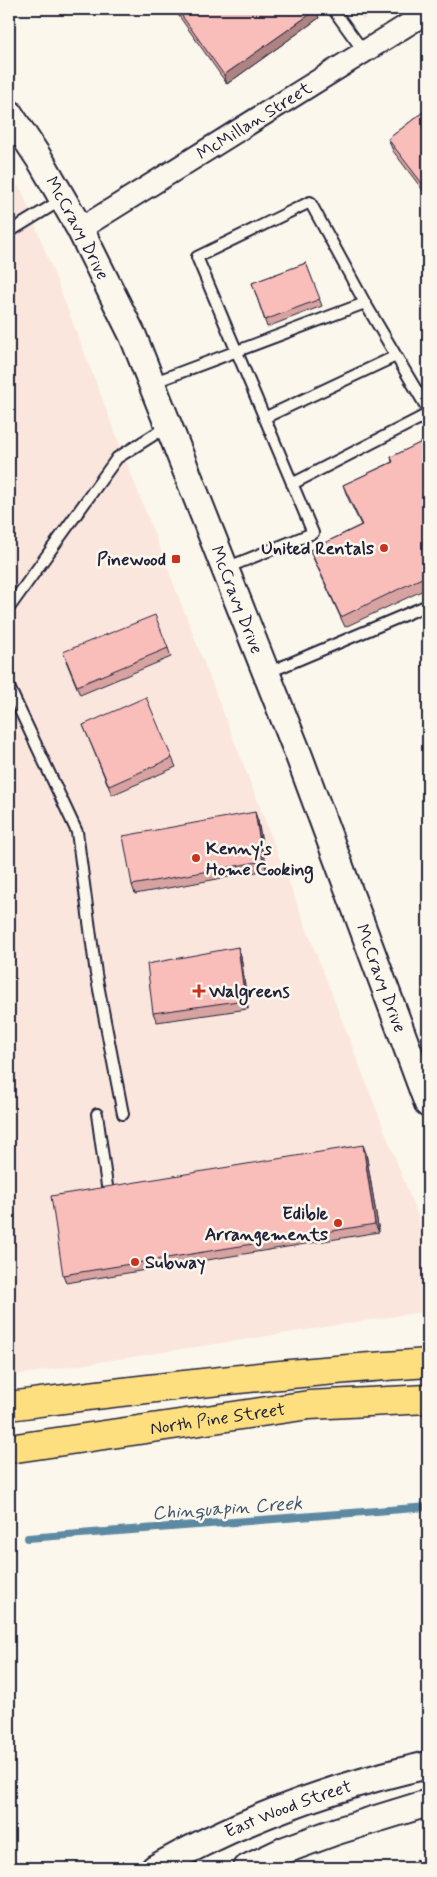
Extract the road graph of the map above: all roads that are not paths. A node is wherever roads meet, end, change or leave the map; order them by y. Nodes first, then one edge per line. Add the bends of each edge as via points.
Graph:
1 (333, 9) edge
2 (428, 12) edge
3 (364, 52) junction
4 (9, 113) edge
5 (63, 199) junction
6 (80, 229) junction
7 (9, 232) edge
8 (365, 303) junction
9 (236, 352) junction
10 (396, 356) junction
11 (152, 383) junction
12 (428, 412) edge
13 (264, 418) junction
14 (168, 426) junction
15 (292, 484) junction
16 (225, 568) junction
17 (428, 605) edge
18 (9, 608) edge
19 (266, 674) junction
20 (9, 686) edge
21 (428, 1104) edge
22 (97, 1114) dead end
23 (123, 1114) dead end
24 (107, 1186) edge
25 (428, 1363) edge
26 (428, 1399) edge
27 (9, 1406) edge
28 (9, 1449) edge
29 (428, 1765) edge
30 (428, 1803) edge
31 (154, 1868) edge
32 (247, 1868) edge

1 - 3 lane
2 - 3 street, McMillan Street
3 - 6 street, McMillan Street
4 - 5 street, McCravy Drive
5 - 6 street, McCravy Drive
5 - 7 lane
6 - 11 street, McCravy Drive via 133,336
8 - 9 lane
8 - 9 lane via 310,202 197,257
8 - 10 lane
9 - 11 lane
9 - 13 lane
10 - 12 lane
10 - 13 lane
11 - 14 street, McCravy Drive
12 - 15 lane
13 - 15 lane
14 - 16 street, McCravy Drive
14 - 18 lane via 117,458
15 - 16 lane via 313,533
16 - 19 street, McCravy Drive
17 - 19 lane
19 - 21 street, McCravy Drive
20 - 23 lane via 77,832 96,974
22 - 24 lane
25 - 27 highway, North Pine Street via 226,1380
26 - 28 highway, North Pine Street via 309,1406
29 - 31 street, East Wood Street via 324,1793 217,1836
30 - 32 street, East Wood Street via 337,1831

